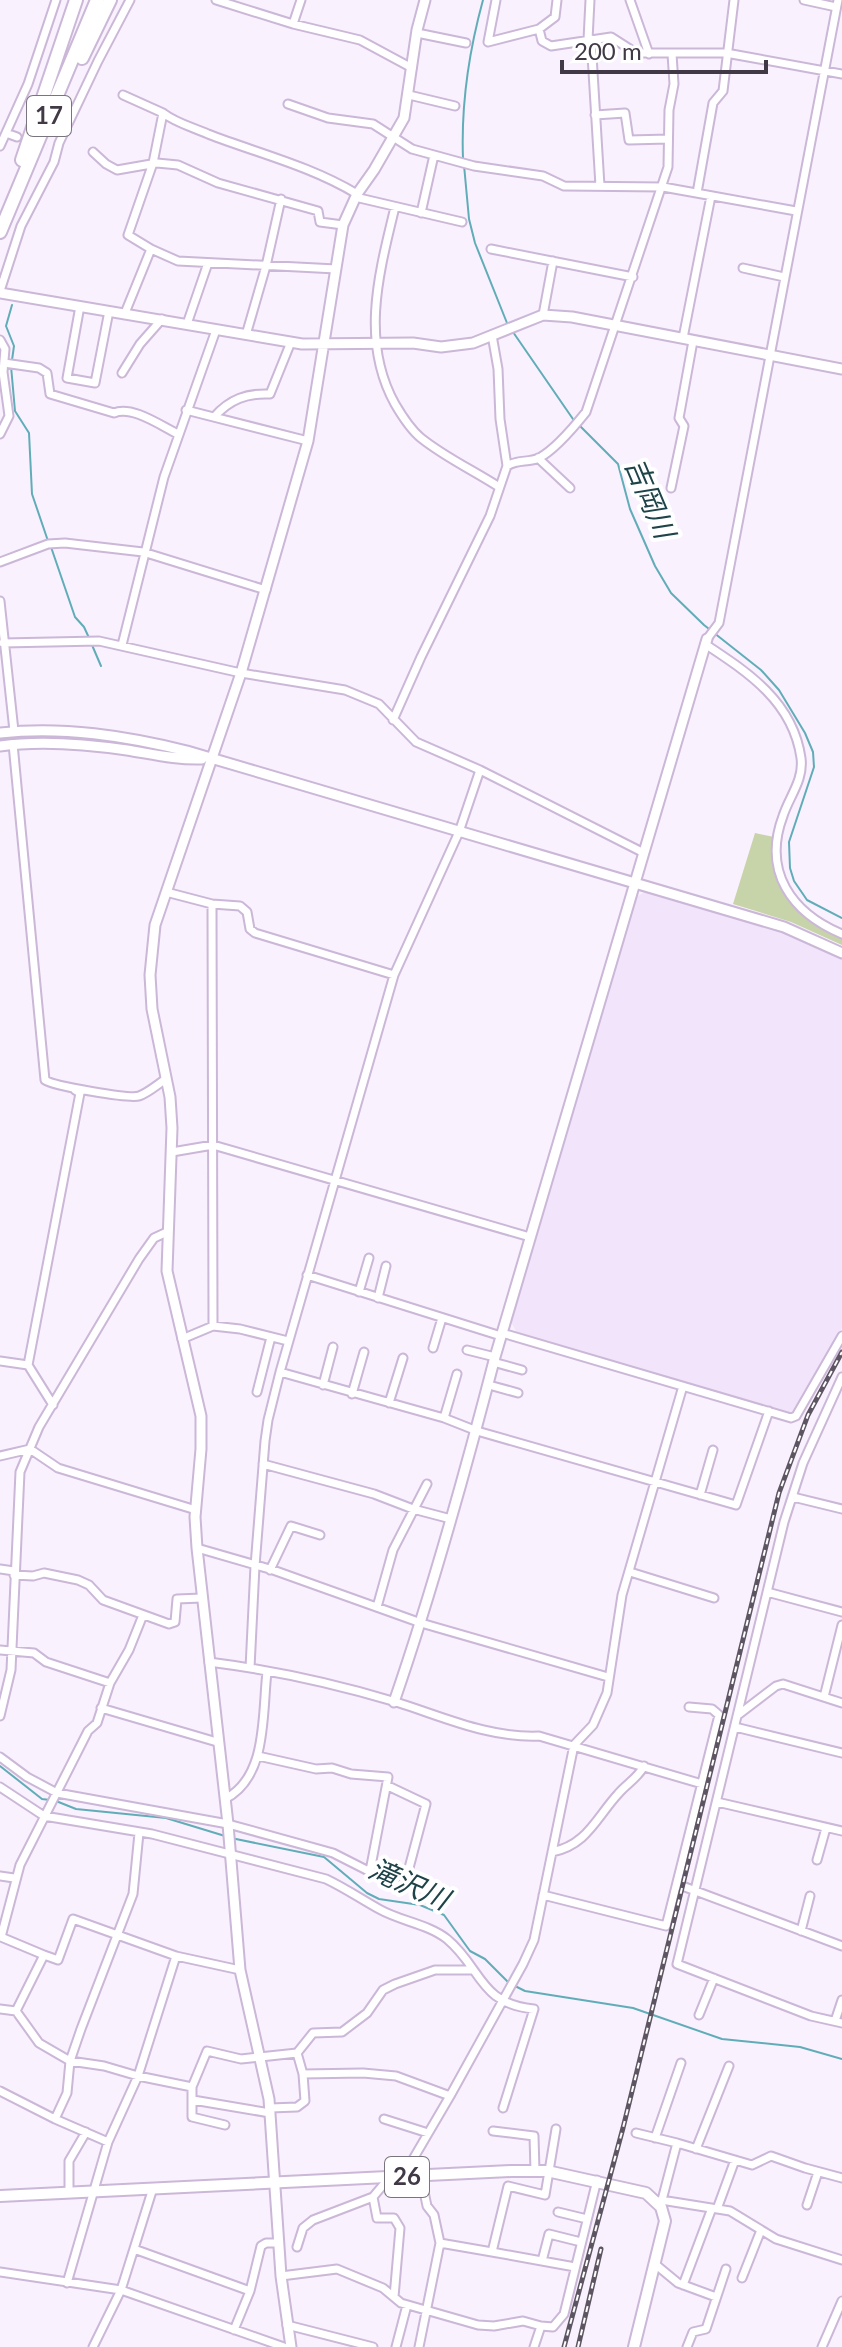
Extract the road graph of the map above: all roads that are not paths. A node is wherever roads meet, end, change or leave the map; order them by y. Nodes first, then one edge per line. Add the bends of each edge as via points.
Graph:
1 (56, 0) edge
2 (76, 0) edge
3 (97, 0) edge
4 (110, 0) edge
5 (130, 0) edge
6 (216, 0) edge
7 (301, 0) edge
8 (425, 0) edge
9 (496, 0) edge
10 (557, 0) edge
11 (590, 0) edge
12 (630, 0) edge
13 (734, 0) edge
14 (804, 0) edge
15 (837, 3) edge
16 (293, 24) junction
17 (539, 29) junction
18 (417, 33) junction
19 (589, 40) junction
20 (466, 43) dead end
21 (726, 53) junction
22 (649, 54) junction
23 (672, 54) junction
24 (412, 68) junction
25 (824, 71) junction
26 (842, 74) edge
27 (123, 95) dead end
28 (409, 95) junction
29 (288, 104) dead end
30 (455, 106) dead end
31 (163, 113) junction
32 (595, 115) junction
33 (6, 133) junction
34 (17, 137) tunnel mouth
35 (393, 137) junction
36 (668, 139) junction
37 (0, 146) edge
38 (47, 147) tunnel mouth
39 (57, 150) junction
40 (93, 152) dead end
41 (434, 155) junction
42 (153, 163) junction
43 (600, 186) junction
44 (663, 187) junction
45 (697, 193) junction
46 (356, 195) junction
47 (14, 196) junction
48 (711, 196) junction
49 (281, 199) junction
50 (395, 207) junction
51 (796, 211) junction
52 (421, 213) junction
53 (462, 222) dead end
54 (0, 223) edge
55 (343, 225) junction
56 (0, 232) edge
57 (151, 249) junction
58 (491, 249) dead end
59 (553, 261) junction
60 (208, 263) junction
61 (266, 266) junction
62 (743, 268) dead end
63 (336, 269) junction
64 (633, 277) junction
65 (784, 277) junction
66 (0, 292) edge
67 (80, 306) junction
68 (109, 311) junction
69 (125, 313) junction
70 (543, 315) junction
71 (162, 319) junction
72 (187, 324) junction
73 (617, 325) junction
74 (216, 330) junction
75 (496, 334) junction
76 (246, 335) junction
77 (0, 340) edge
78 (688, 340) junction
79 (291, 342) junction
80 (374, 342) junction
81 (324, 345) junction
82 (769, 356) junction
83 (10, 364) junction
84 (842, 369) edge
85 (122, 373) dead end
86 (186, 410) junction
87 (214, 417) junction
88 (0, 434) edge
89 (178, 434) junction
90 (308, 441) junction
91 (538, 458) junction
92 (507, 466) junction
93 (499, 487) junction
94 (570, 488) dead end
95 (671, 488) dead end
96 (143, 552) junction
97 (0, 562) edge
98 (266, 590) junction
99 (0, 601) edge
100 (706, 642) junction
101 (3, 643) junction
102 (122, 645) junction
103 (241, 673) junction
104 (4, 694) edge
105 (393, 720) junction
106 (14, 731) junction
107 (0, 733) edge
108 (13, 744) junction
109 (0, 746) edge
110 (210, 759) junction
111 (480, 770) junction
112 (459, 832) junction
113 (644, 853) junction
114 (635, 883) junction
115 (166, 892) junction
116 (212, 904) junction
117 (842, 934) edge
118 (842, 953) edge
119 (394, 975) junction
120 (166, 1079) junction
121 (72, 1089) junction
122 (213, 1145) junction
123 (172, 1152) junction
124 (335, 1182) junction
125 (167, 1232) junction
126 (530, 1237) junction
127 (369, 1258) dead end
128 (386, 1266) dead end
129 (307, 1275) junction
130 (359, 1292) junction
131 (378, 1298) junction
132 (442, 1318) junction
133 (213, 1326) junction
134 (501, 1334) junction
135 (842, 1336) edge
136 (271, 1337) junction
137 (182, 1339) junction
138 (288, 1341) junction
139 (333, 1347) dead end
140 (433, 1348) dead end
141 (467, 1350) dead end
142 (364, 1352) dead end
143 (403, 1358) dead end
144 (494, 1360) junction
145 (0, 1361) edge
146 (28, 1365) junction
147 (522, 1370) dead end
148 (280, 1372) junction
149 (457, 1374) dead end
150 (842, 1377) edge
151 (323, 1385) junction
152 (489, 1385) junction
153 (683, 1386) junction
154 (257, 1392) dead end
155 (838, 1392) edge
156 (518, 1393) dead end
157 (352, 1394) junction
158 (389, 1403) junction
159 (53, 1405) junction
160 (769, 1411) junction
161 (444, 1418) junction
162 (477, 1431) junction
163 (30, 1449) junction
164 (713, 1450) dead end
165 (0, 1456) edge
166 (263, 1464) junction
167 (656, 1483) junction
168 (427, 1484) dead end
169 (700, 1495) junction
170 (793, 1497) junction
171 (413, 1509) junction
172 (842, 1509) edge
173 (196, 1510) junction
174 (451, 1519) junction
175 (320, 1535) dead end
176 (197, 1548) junction
177 (255, 1566) junction
178 (0, 1569) edge
179 (270, 1570) junction
180 (630, 1572) junction
181 (14, 1573) junction
182 (767, 1592) junction
183 (202, 1598) junction
184 (714, 1598) dead end
185 (377, 1607) junction
186 (842, 1612) edge
187 (143, 1615) junction
188 (421, 1623) junction
189 (842, 1625) edge
190 (0, 1650) edge
191 (12, 1651) junction
192 (209, 1662) junction
193 (250, 1668) junction
194 (267, 1672) junction
195 (608, 1677) junction
196 (110, 1683) junction
197 (824, 1697) junction
198 (394, 1702) junction
199 (842, 1703) edge
200 (689, 1707) dead end
201 (101, 1708) junction
202 (738, 1715) junction
203 (0, 1716) edge
204 (735, 1727) junction
205 (217, 1742) junction
206 (574, 1745) junction
207 (842, 1753) edge
208 (258, 1756) junction
209 (0, 1757) edge
210 (644, 1766) junction
211 (702, 1784) junction
212 (388, 1786) junction
213 (0, 1787) edge
214 (57, 1794) junction
215 (225, 1799) junction
216 (717, 1802) junction
217 (44, 1816) junction
218 (228, 1824) junction
219 (826, 1828) junction
220 (842, 1831) edge
221 (139, 1833) junction
222 (552, 1852) junction
223 (229, 1853) junction
224 (817, 1860) dead end
225 (370, 1871) junction
226 (0, 1876) edge
227 (14, 1878) junction
228 (677, 1884) junction
229 (696, 1889) junction
230 (543, 1895) junction
231 (810, 1896) dead end
232 (4, 1910) edge
233 (801, 1931) junction
234 (118, 1936) junction
235 (842, 1946) edge
236 (44, 1955) junction
237 (176, 1956) junction
238 (240, 1970) junction
239 (473, 1970) junction
240 (714, 1978) junction
241 (842, 2000) edge
242 (502, 2002) junction
243 (0, 2009) edge
244 (16, 2011) junction
245 (699, 2015) dead end
246 (839, 2022) edge
247 (297, 2053) junction
248 (261, 2058) junction
249 (70, 2061) junction
250 (681, 2063) dead end
251 (729, 2066) dead end
252 (303, 2074) junction
253 (138, 2076) junction
254 (192, 2087) junction
255 (0, 2091) edge
256 (450, 2096) junction
257 (193, 2100) junction
258 (503, 2108) dead end
259 (270, 2110) junction
260 (55, 2119) junction
261 (384, 2119) dead end
262 (225, 2125) dead end
263 (556, 2129) dead end
264 (493, 2131) dead end
265 (86, 2132) junction
266 (428, 2133) junction
267 (636, 2133) dead end
268 (655, 2138) junction
269 (108, 2142) junction
270 (677, 2143) junction
271 (696, 2149) junction
272 (735, 2160) junction
273 (535, 2171) junction
274 (548, 2171) junction
275 (818, 2172) junction
276 (421, 2177) junction
277 (389, 2178) junction
278 (402, 2178) junction
279 (842, 2178) edge
280 (597, 2180) junction
281 (274, 2183) junction
282 (153, 2188) junction
283 (95, 2191) junction
284 (69, 2192) junction
285 (0, 2196) edge
286 (373, 2197) junction
287 (660, 2201) junction
288 (807, 2205) dead end
289 (714, 2209) junction
290 (558, 2212) dead end
291 (587, 2219) junction
292 (761, 2230) junction
293 (581, 2242) junction
294 (278, 2243) junction
295 (440, 2243) junction
296 (297, 2247) dead end
297 (134, 2249) junction
298 (492, 2252) junction
299 (842, 2260) edge
300 (542, 2261) junction
301 (655, 2264) junction
302 (575, 2267) junction
303 (726, 2269) dead end
304 (0, 2272) edge
305 (281, 2276) junction
306 (742, 2278) dead end
307 (67, 2283) junction
308 (683, 2285) junction
309 (121, 2290) junction
310 (250, 2291) junction
311 (394, 2297) junction
312 (716, 2297) junction
313 (842, 2301) edge
314 (407, 2305) junction
315 (428, 2311) junction
316 (287, 2325) junction
317 (541, 2326) junction
318 (234, 2330) junction
319 (93, 2347) edge
320 (284, 2347) edge
321 (291, 2347) edge
322 (373, 2347) edge
323 (396, 2347) edge
324 (419, 2347) edge
325 (534, 2347) edge
326 (634, 2347) edge
327 (687, 2347) edge
328 (822, 2347) edge

1 - 33 street
2 - 54 highway
3 - 47 highway, 17
4 - 47 highway
5 - 39 street
6 - 16 street
7 - 16 street
8 - 18 street
9 - 17 street via 488,42
10 - 17 street via 555,17
11 - 19 street
12 - 22 street
13 - 21 street
14 - 15 street
15 - 25 street
16 - 24 street via 360,40
17 - 19 street via 542,41 551,46
18 - 20 street
18 - 24 street
19 - 22 street via 611,37 636,53
19 - 32 street
21 - 23 street
21 - 25 street
21 - 45 street via 723,91 713,103
22 - 23 street
23 - 36 street
24 - 28 street
25 - 26 street
25 - 51 street
27 - 31 street
28 - 30 street
28 - 35 street
29 - 35 street via 328,118 373,124
31 - 42 street
31 - 46 street via 331,178
32 - 36 street via 625,113 629,140
32 - 43 street
33 - 34 street
33 - 37 street
35 - 41 street
35 - 46 street
36 - 44 street
38 - 39 street
39 - 66 street via 21,226
40 - 42 street via 117,170
41 - 43 street via 543,176 564,186
41 - 52 street
42 - 49 street via 178,165 218,183
42 - 57 street via 128,235
43 - 44 street
44 - 45 street
44 - 64 street
45 - 48 street
46 - 50 street
46 - 55 street
47 - 56 highway, 17
48 - 51 street
48 - 78 street
49 - 55 street via 318,211 320,222
49 - 61 street
50 - 52 street
50 - 80 street via 376,301
51 - 65 street
52 - 53 street
55 - 63 street
57 - 60 street via 178,261
57 - 69 street
58 - 59 street
59 - 64 street
59 - 70 street
60 - 61 street
60 - 72 street
61 - 63 street
61 - 76 street
62 - 65 street
63 - 81 street
64 - 73 street
65 - 82 street
66 - 67 street
67 - 68 street
67 - 68 street via 67,378 95,383
68 - 69 street
69 - 71 street
70 - 73 street
70 - 75 street
71 - 72 street
71 - 85 street
72 - 74 street
73 - 78 street
73 - 91 street via 586,412
74 - 76 street
74 - 86 street
75 - 80 street via 441,347
75 - 92 street
76 - 79 street
77 - 83 street
78 - 82 street
78 - 95 street via 679,418 684,426
79 - 81 street
79 - 87 street via 270,394 250,394 225,405
80 - 81 street
80 - 93 street via 382,377 412,429
81 - 90 street
82 - 84 street
82 - 100 street via 718,625
83 - 88 street via 9,416
83 - 89 street via 47,373 50,394 137,415
86 - 87 street
86 - 89 street
87 - 90 street
89 - 96 street
90 - 98 street
91 - 92 street
91 - 94 street
92 - 93 street
93 - 105 street
96 - 97 street via 48,544
96 - 98 street
96 - 102 street
98 - 103 street
99 - 101 street
100 - 113 street
100 - 117 street via 761,683 787,718 802,765 779,828 778,868 798,906
101 - 102 street via 83,640
101 - 104 street
102 - 103 street
103 - 105 street via 345,690 379,704
103 - 110 street
104 - 106 street
105 - 111 street via 416,742
106 - 107 street
106 - 110 street via 120,736
108 - 109 street
108 - 110 street via 93,746
108 - 121 street via 45,1080
110 - 112 street
110 - 115 street
111 - 112 street
111 - 113 street
112 - 114 street
112 - 119 street
113 - 114 street
114 - 118 street via 784,927
114 - 126 street
115 - 116 street
115 - 120 street via 155,925 150,975
116 - 119 street via 244,909 255,933
116 - 122 street
119 - 124 street
120 - 121 street via 135,1097
120 - 123 street
121 - 146 street via 80,1093
122 - 123 street
122 - 124 street
122 - 133 street
123 - 125 street
124 - 126 street
124 - 129 street
125 - 137 street via 167,1271
125 - 159 street via 154,1238 139,1259
126 - 134 street
127 - 130 street
128 - 131 street
129 - 130 street
129 - 138 street
130 - 131 street
131 - 132 street
132 - 134 street
132 - 140 street
133 - 136 street
133 - 137 street
134 - 144 street
134 - 153 street
135 - 160 street via 796,1416
136 - 138 street
136 - 154 street
137 - 173 street via 201,1416
138 - 148 street
139 - 151 street
141 - 144 street
142 - 157 street
143 - 158 street
144 - 147 street
144 - 152 street
145 - 146 street
146 - 159 street
148 - 151 street
148 - 166 street
149 - 161 street
150 - 155 street
151 - 157 street
152 - 156 street
152 - 162 street
153 - 160 street
153 - 167 street
155 - 170 street via 803,1463
157 - 158 street
158 - 161 street
159 - 163 street
160 - 169 street via 736,1505
161 - 162 street
162 - 167 street
162 - 174 street
163 - 165 street
163 - 173 street via 58,1468
163 - 181 street via 20,1472
164 - 169 street
166 - 171 street
166 - 177 street
167 - 169 street
167 - 180 street
168 - 171 street
170 - 172 street
170 - 182 street
171 - 174 street
171 - 185 street via 393,1550
173 - 176 street
174 - 188 street
175 - 179 street via 291,1526
176 - 177 street
176 - 183 street
177 - 179 street
177 - 193 street
178 - 181 street
179 - 185 street
180 - 184 street
180 - 195 street
181 - 187 street via 78,1580 103,1600
181 - 191 street
182 - 186 street
182 - 202 street
183 - 187 street via 177,1599 175,1622 169,1624
183 - 192 street
185 - 188 street
187 - 196 street
188 - 195 street
188 - 198 street
189 - 197 street
190 - 191 street
191 - 196 street via 34,1653
191 - 203 street
192 - 193 street
192 - 205 street
193 - 194 street
194 - 198 street
194 - 208 street
195 - 206 street via 600,1714
196 - 201 street
197 - 199 street
197 - 202 street via 783,1684
198 - 206 street via 484,1732
200 - 211 street via 719,1715
201 - 205 street
201 - 214 street
202 - 204 street
204 - 207 street
204 - 216 street
205 - 215 street
206 - 210 street
206 - 222 street
208 - 212 street via 388,1777
208 - 215 street via 244,1785
209 - 214 street
210 - 211 street
210 - 222 street via 605,1808 599,1822 568,1849
211 - 228 street
212 - 225 street
212 - 225 street via 426,1804 405,1883 390,1884
213 - 217 street
214 - 217 street
214 - 218 street
215 - 218 street
216 - 219 street
216 - 229 street
217 - 221 street
217 - 227 street
218 - 223 street
218 - 225 street via 333,1853
219 - 220 street
219 - 224 street
221 - 223 street
221 - 234 street via 133,1894
222 - 230 street
223 - 238 street
223 - 239 street via 349,1889 380,1910 445,1938
226 - 227 street
227 - 232 street
228 - 229 street
228 - 230 street via 666,1926
229 - 233 street
229 - 240 street via 677,1964
230 - 242 street via 530,1950
231 - 233 street
232 - 236 street via 1,1937
233 - 235 street
234 - 236 street via 73,1919 58,1960
234 - 237 street
234 - 249 street
236 - 244 street
237 - 238 street
237 - 253 street
238 - 248 street
239 - 242 street
239 - 247 street via 435,1970 383,1990 367,2013 342,2032 313,2033
240 - 245 street
240 - 246 street
241 - 246 street
242 - 256 street
242 - 258 street via 534,2009
243 - 244 street
244 - 249 street via 39,2043
247 - 248 street
247 - 252 street
248 - 254 street via 207,2051
248 - 259 street
249 - 253 street
249 - 260 street via 67,2093
250 - 268 street
251 - 271 street
252 - 256 street via 396,2076
252 - 259 street via 305,2101
253 - 254 street
253 - 269 street
254 - 257 street
255 - 260 street
256 - 266 street
257 - 259 street
257 - 262 street via 192,2117
259 - 281 street
260 - 265 street
261 - 266 street
263 - 274 street
264 - 273 street via 532,2134
265 - 269 street
265 - 284 street via 69,2161
266 - 278 street
267 - 268 street
268 - 270 street
269 - 283 street
270 - 271 street
270 - 287 street
271 - 272 street
272 - 275 street via 755,2164 771,2156
272 - 289 street
273 - 274 main road, 26
273 - 276 main road, 26
274 - 280 main road, 26
274 - 298 street via 545,2195 508,2186
275 - 279 street
275 - 288 street
276 - 278 main road, 26
276 - 295 street
277 - 278 main road, 26
277 - 281 main road, 26
277 - 286 street
280 - 287 main road, 26
280 - 291 street
281 - 282 main road, 26
281 - 294 street
282 - 283 main road, 26
282 - 297 street
283 - 284 main road, 26
283 - 307 street
284 - 285 main road, 26
286 - 296 street via 313,2220 303,2228
286 - 311 street via 377,2218 394,2218 400,2228
287 - 289 street
287 - 301 main road via 665,2221
289 - 292 street via 742,2217
289 - 308 street
290 - 291 street
291 - 293 street
292 - 299 street
292 - 306 street
293 - 300 street via 549,2234
293 - 302 street
294 - 305 street
294 - 310 street via 261,2246
295 - 298 street
295 - 315 street
297 - 309 street
297 - 310 street
298 - 300 street
300 - 302 street
301 - 308 street
301 - 326 main road
302 - 317 street via 564,2314 553,2327
303 - 312 street
304 - 307 street
305 - 311 street via 337,2269
305 - 316 street
307 - 309 street
308 - 312 street
309 - 318 street
309 - 319 street
310 - 318 street
311 - 314 street
312 - 327 street via 706,2329 693,2332
313 - 328 street
314 - 315 street
314 - 323 street
315 - 317 street via 478,2325 523,2321
315 - 324 street
316 - 321 street
316 - 322 street
317 - 325 street
318 - 320 street

